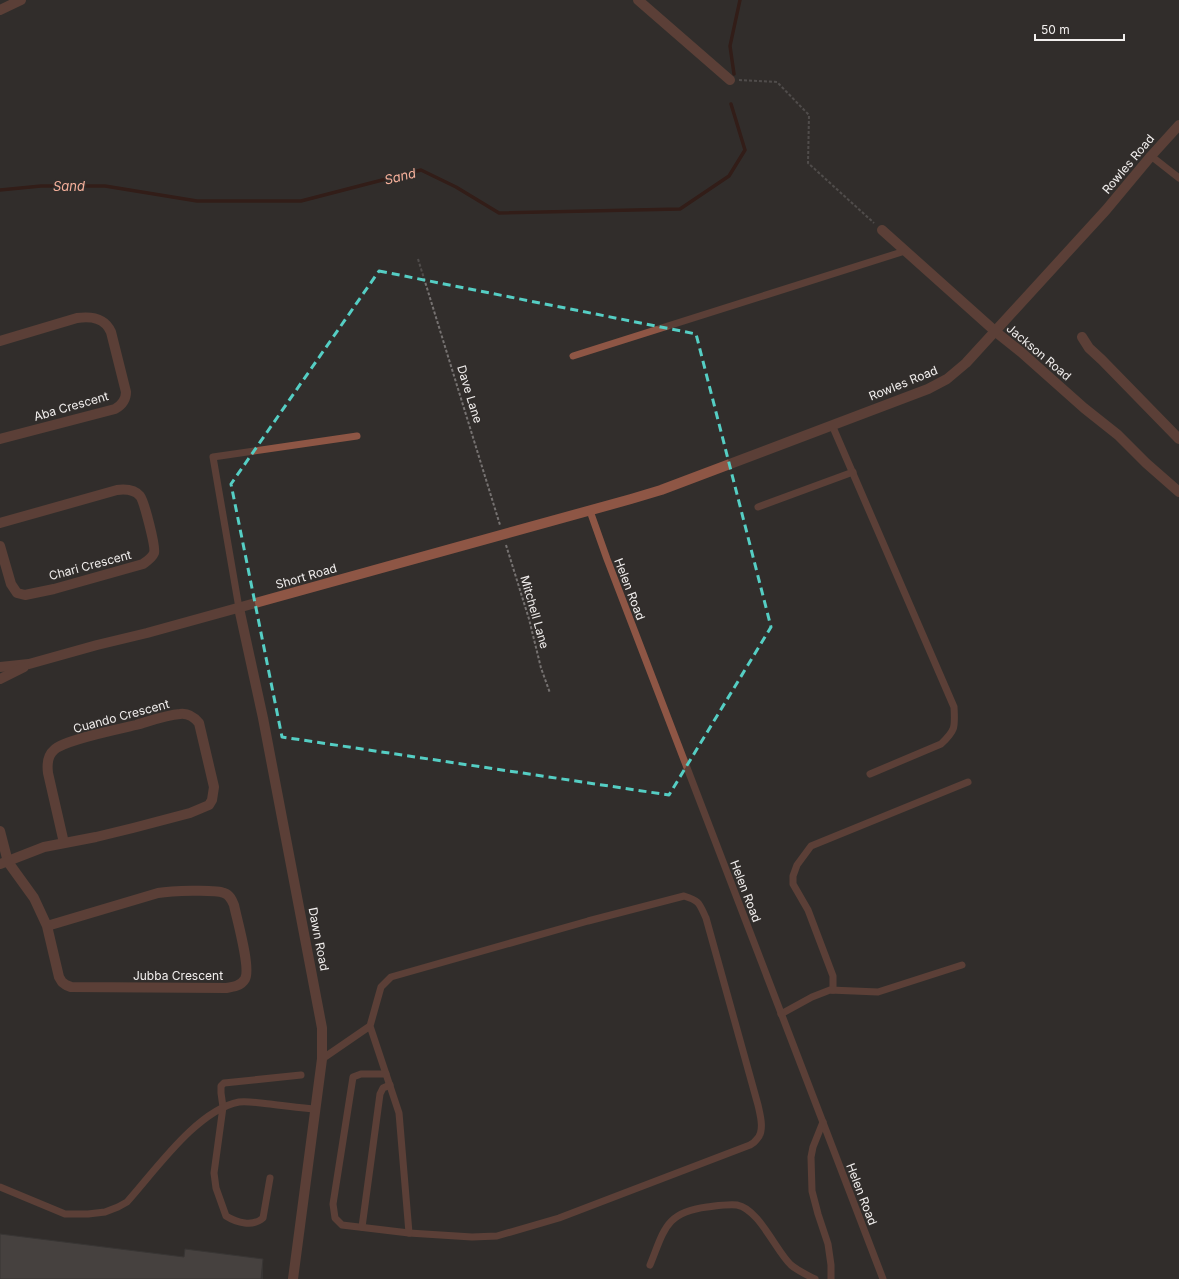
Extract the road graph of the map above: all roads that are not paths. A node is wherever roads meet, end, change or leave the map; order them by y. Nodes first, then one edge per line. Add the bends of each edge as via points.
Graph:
1 (21, 0) edge
2 (638, 0) edge
3 (0, 10) edge
4 (730, 80) road end
5 (1179, 125) edge
6 (1151, 156) junction
7 (1179, 178) edge
8 (882, 230) road end
9 (905, 251) junction
10 (996, 332) junction
11 (1082, 337) dead end
12 (0, 341) edge
13 (573, 356) dead end
14 (832, 425) junction
15 (357, 436) dead end
16 (1179, 438) edge
17 (0, 439) edge
18 (853, 472) junction
19 (1179, 492) edge
20 (758, 507) dead end
21 (590, 511) junction
22 (0, 523) edge
23 (0, 546) edge
24 (239, 608) junction
25 (29, 664) junction
26 (0, 667) edge
27 (0, 679) edge
28 (870, 774) dead end
29 (968, 782) dead end
30 (0, 831) edge
31 (64, 843) junction
32 (4, 863) edge
33 (47, 926) junction
34 (962, 965) dead end
35 (833, 990) junction
36 (781, 1014) junction
37 (370, 1026) junction
38 (322, 1059) junction
39 (386, 1074) junction
40 (301, 1075) dead end
41 (390, 1085) junction
42 (223, 1107) junction
43 (315, 1109) junction
44 (823, 1122) junction
45 (270, 1178) dead end
46 (0, 1187) edge
47 (362, 1227) junction
48 (409, 1233) junction
49 (650, 1265) dead end
50 (293, 1279) edge
51 (815, 1279) edge
52 (831, 1279) edge
53 (883, 1279) edge

1 - 3 street
2 - 4 street
5 - 6 street, Rowles Road
6 - 7 lane
6 - 10 street, Rowles Road
8 - 9 street, Jackson Road
9 - 10 street, Jackson Road
9 - 13 lane
10 - 14 street, Rowles Road via 966,363 943,381
10 - 19 street, Jackson Road via 1118,435
11 - 16 street via 1094,353
12 - 17 street, Aba Crescent via 77,318 95,318 109,326 112,332 126,392 123,403 115,409
14 - 18 lane
14 - 21 street, Rowles Road via 661,490
15 - 24 lane via 213,457
18 - 20 lane
18 - 28 lane via 954,707 955,726 941,744
21 - 24 street, Short Road
21 - 36 lane, Helen Road
22 - 23 street, Chari Crescent via 128,489 136,492 142,500 154,545 152,556 143,564 25,595 18,593 10,584
24 - 25 street, Short Road
24 - 38 street, Dawn Road via 320,1012
25 - 26 street, Short Road
25 - 27 street, Short Road
29 - 35 lane via 810,846 797,865 793,884 808,910 833,976
30 - 32 street
31 - 31 street, Cuando Crescent via 133,828 209,805 214,787 196,719 181,714 158,719 81,739 52,751 48,773
31 - 32 street, Cuando Crescent via 44,847
32 - 33 street, Jubba Crescent via 34,898
33 - 33 street, Jubba Crescent via 59,977 71,987 226,988 239,985 247,975 247,964 234,905 223,892 158,893
34 - 35 lane via 878,992
35 - 36 lane via 812,997
36 - 44 lane, Helen Road
37 - 38 lane
37 - 39 lane
37 - 48 lane via 381,987 391,976 684,896 699,902 706,918 761,1118 758,1139 750,1146 559,1218 497,1236
38 - 43 street, Dawn Road
39 - 41 lane
39 - 47 lane via 361,1074 353,1077 333,1204 335,1218 342,1225
40 - 42 lane via 224,1083 221,1086
41 - 47 lane via 383,1088 380,1094
41 - 48 lane via 399,1113
42 - 43 lane via 240,1102 252,1102
42 - 45 lane via 214,1173 216,1188 226,1216 235,1221 249,1223 258,1222 263,1218
42 - 46 lane via 197,1124 127,1202 112,1210 66,1214
43 - 50 street, Dawn Road
44 - 52 lane via 811,1157 812,1191 828,1244
44 - 53 lane, Helen Road
47 - 48 lane
49 - 51 lane via 666,1227 683,1212 697,1208 738,1205 744,1207 766,1229 791,1265

